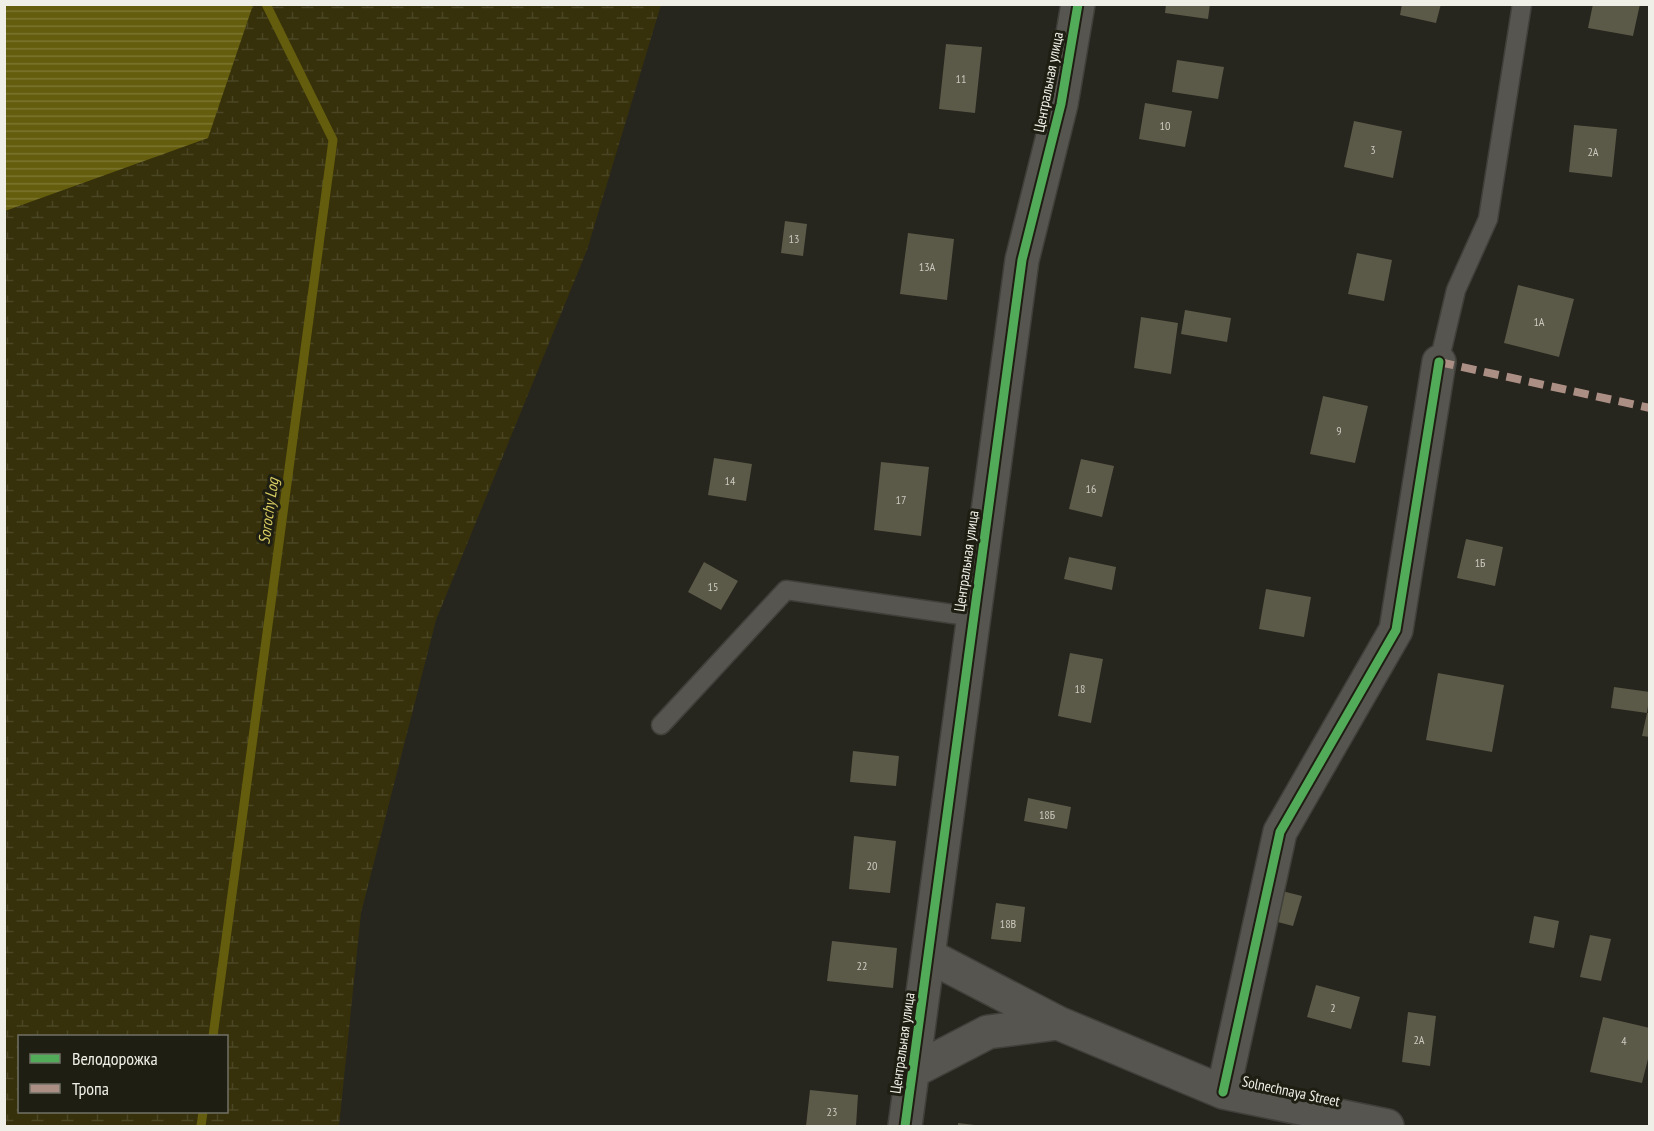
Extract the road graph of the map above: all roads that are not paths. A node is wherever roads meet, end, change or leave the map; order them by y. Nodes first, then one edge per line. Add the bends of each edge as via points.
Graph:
1 (1078, 4) edge
2 (1522, 4) edge
3 (1439, 362) joint
4 (974, 617) junction
5 (661, 725) dead end
6 (929, 956) junction
7 (1058, 1023) junction
8 (913, 1071) junction
9 (1222, 1092) junction
10 (905, 1126) edge
11 (1387, 1126) edge

1 - 4 street, Центральная улица via 1061,104 1022,261
2 - 3 lane via 1488,219 1456,290
3 - 9 street via 1396,630 1280,832
4 - 5 lane via 786,590
4 - 6 street, Центральная улица
6 - 7 street, Solnechnaya Street
6 - 8 street, Центральная улица
7 - 8 street via 988,1032
7 - 9 street, Solnechnaya Street
8 - 10 street, Центральная улица
9 - 11 street, Solnechnaya Street

